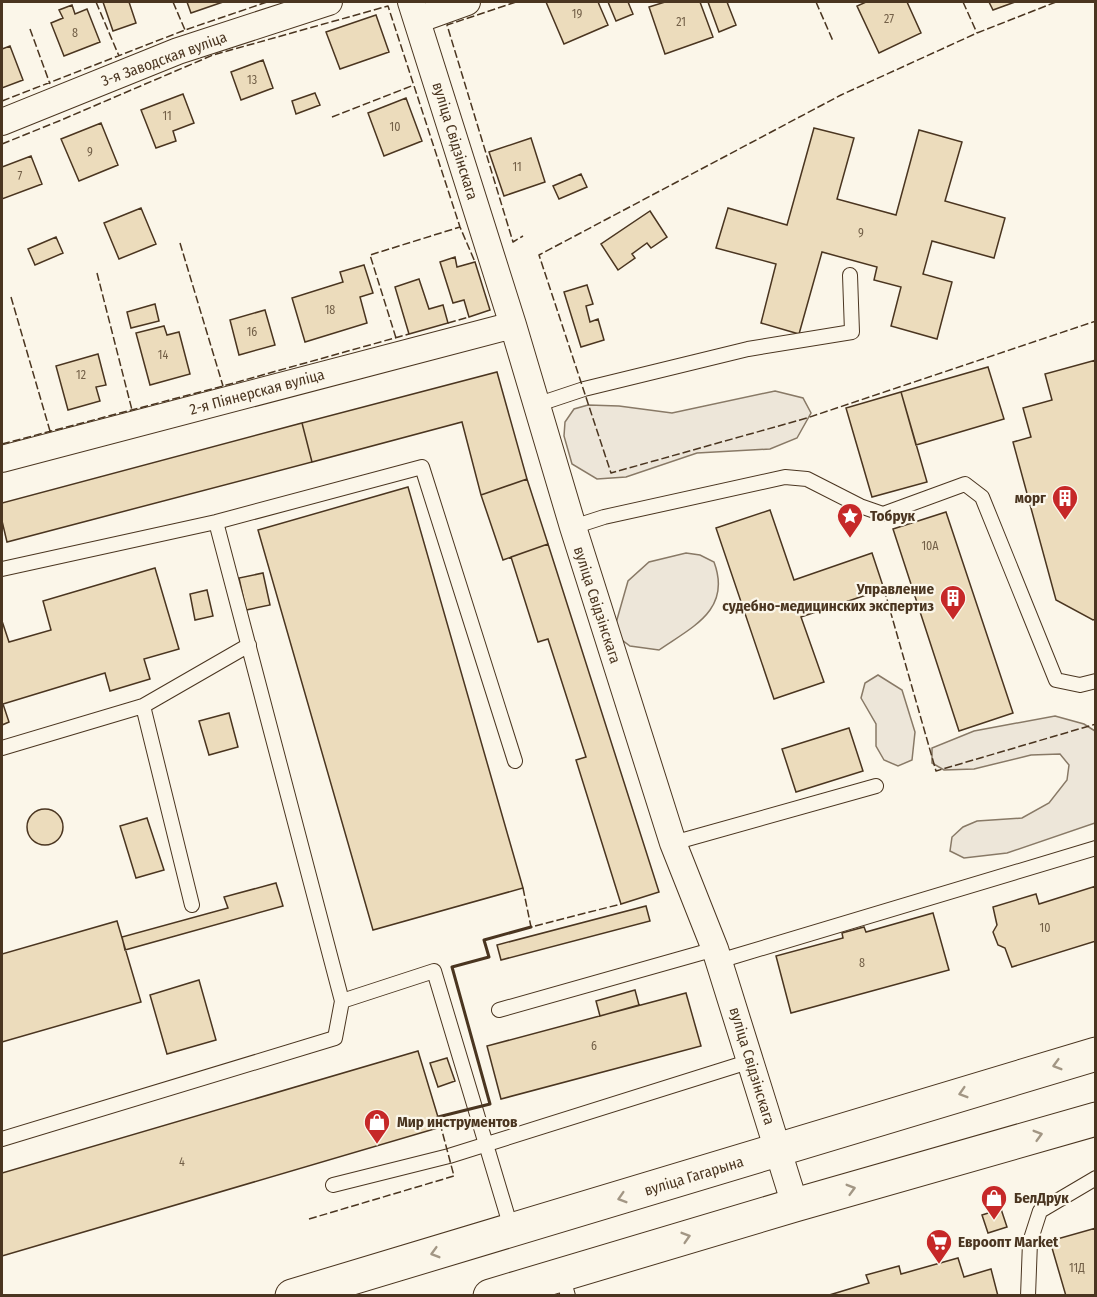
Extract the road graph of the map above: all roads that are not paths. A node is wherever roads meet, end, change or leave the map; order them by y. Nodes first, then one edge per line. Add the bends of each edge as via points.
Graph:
1 (330, 2) edge
2 (467, 2) edge
3 (414, 11) edge
4 (2, 123) edge
5 (850, 275) dead end
6 (513, 325) junction
7 (536, 405) junction
8 (2, 459) edge
9 (216, 522) junction
10 (573, 527) junction
11 (2, 569) edge
12 (249, 645) junction
13 (1095, 681) edge
14 (143, 706) junction
15 (2, 748) edge
16 (515, 761) dead end
17 (876, 786) dead end
18 (672, 843) junction
19 (1095, 848) edge
20 (192, 905) dead end
21 (717, 955) junction
22 (342, 1001) junction
23 (499, 1010) dead end
24 (1095, 1054) edge
25 (751, 1061) junction
26 (1095, 1119) edge
27 (2, 1139) edge
28 (485, 1145) junction
29 (779, 1150) junction
30 (1095, 1178) edge
31 (333, 1185) dead end
32 (795, 1205) junction
33 (512, 1231) junction
34 (565, 1285) edge
35 (527, 1290) edge
36 (292, 1296) edge
37 (490, 1296) edge
38 (1028, 1296) edge

1 - 4 street, 3-я Заводская вуліца via 178,51
2 - 3 street
3 - 6 street, вуліца Свідзінскага
5 - 7 lane via 852,332 748,349 584,389
6 - 7 street, вуліца Свідзінскага
6 - 8 street, 2-я Піянерская вуліца
7 - 10 street, вуліца Свідзінскага
9 - 11 lane
9 - 12 lane
9 - 16 lane via 422,467
10 - 13 lane via 784,477 807,479 883,514 965,484 982,497 1056,680 1080,685
10 - 18 street, вуліца Свідзінскага
12 - 14 lane
12 - 22 lane
14 - 15 lane
14 - 20 lane
17 - 18 lane
18 - 21 street, вуліца Свідзінскага
19 - 21 lane
21 - 23 lane
21 - 25 street, вуліца Свідзінскага
22 - 27 lane via 335,1038
22 - 28 lane via 434,971
24 -> 29 main road, вуліца Гагарына
25 - 28 lane
25 - 29 street, вуліца Свідзінскага
32 -> 26 main road
28 - 31 lane
28 - 33 lane
29 - 32 street, вуліца Свідзінскага
29 -> 33 main road, вуліца Гагарына
30 - 38 lane via 1040,1211 1030,1242
34 -> 32 main road
33 -> 36 main road, вуліца Гагарына
34 - 35 main road
35 - 37 main road

